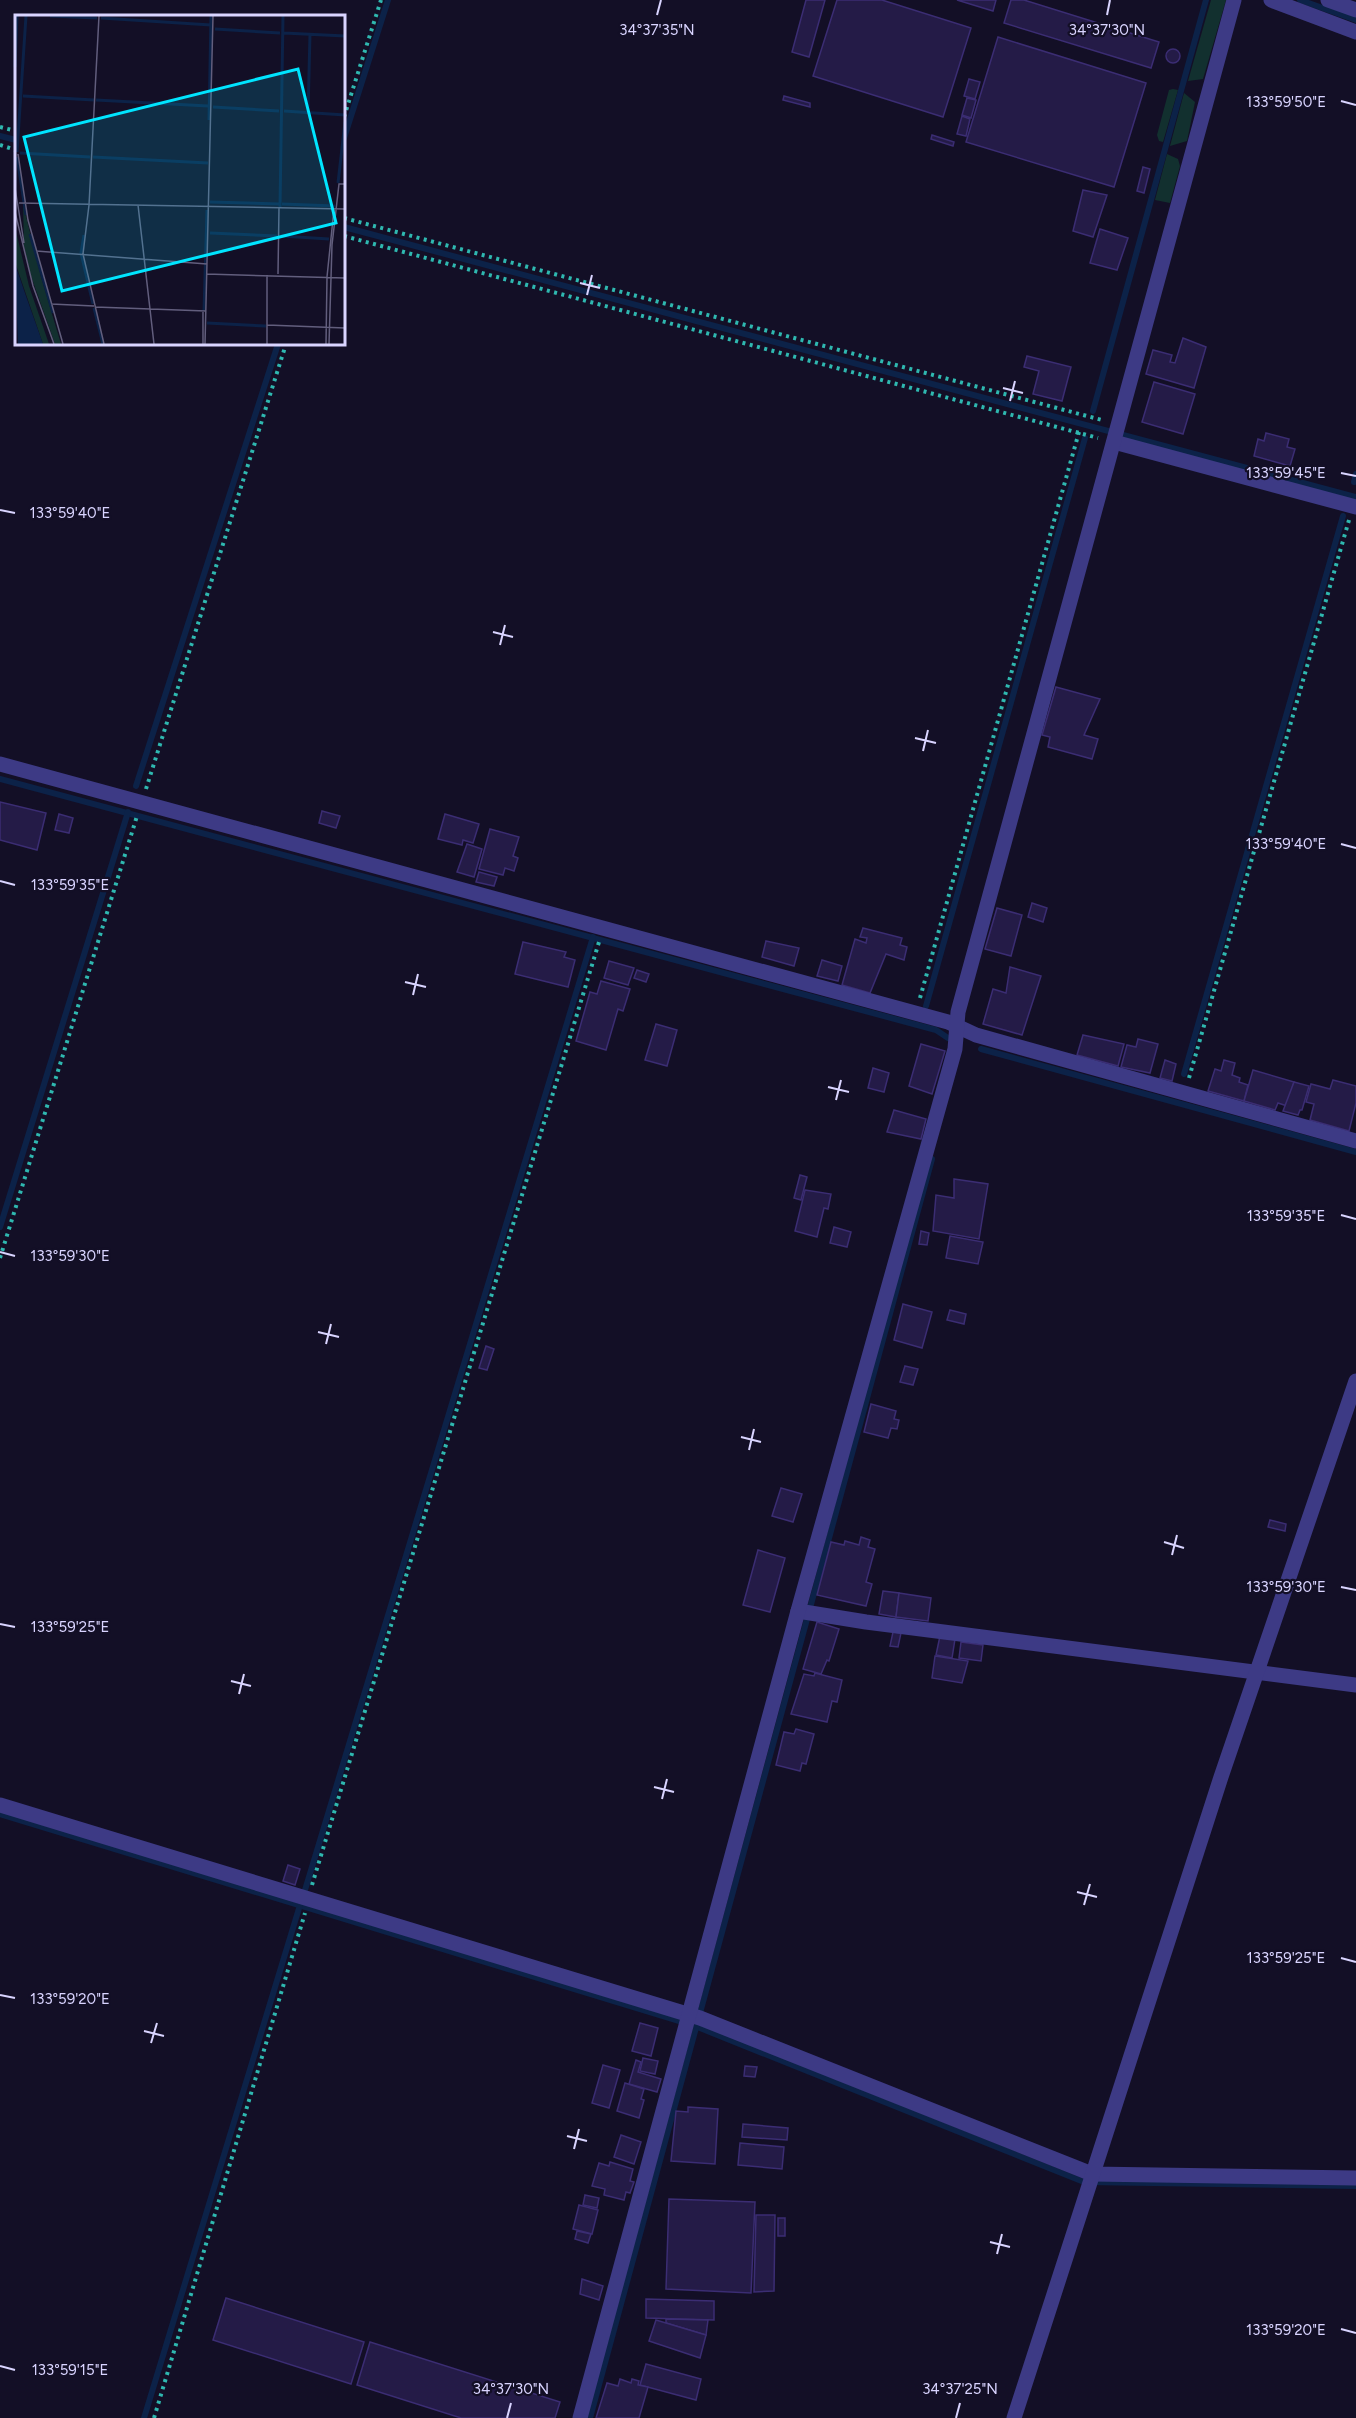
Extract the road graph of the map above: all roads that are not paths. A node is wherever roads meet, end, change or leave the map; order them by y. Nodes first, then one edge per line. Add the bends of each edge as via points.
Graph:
1 (1234, 0) edge
2 (1271, 0) edge
3 (1328, 0) edge
4 (1356, 10) edge
5 (1356, 32) edge
6 (1116, 433) junction
7 (1354, 507) edge
8 (0, 764) edge
9 (958, 1027) junction
10 (1356, 1141) edge
11 (1356, 1381) edge
12 (804, 1612) junction
13 (1258, 1672) junction
14 (1356, 1685) edge
15 (0, 1805) edge
16 (691, 2020) junction
17 (1356, 2178) edge
18 (1091, 2180) junction
19 (580, 2418) edge
20 (1014, 2418) edge

1 - 6 street
2 - 5 street
3 - 4 street
6 - 7 street
6 - 9 street via 961,1000
8 - 9 street
9 - 10 street
9 - 12 street
11 - 13 street
12 - 13 street
12 - 16 street
13 - 14 street
13 - 18 street
15 - 16 street via 307,1907
16 - 18 street
16 - 19 street
17 - 18 street
18 - 20 street

